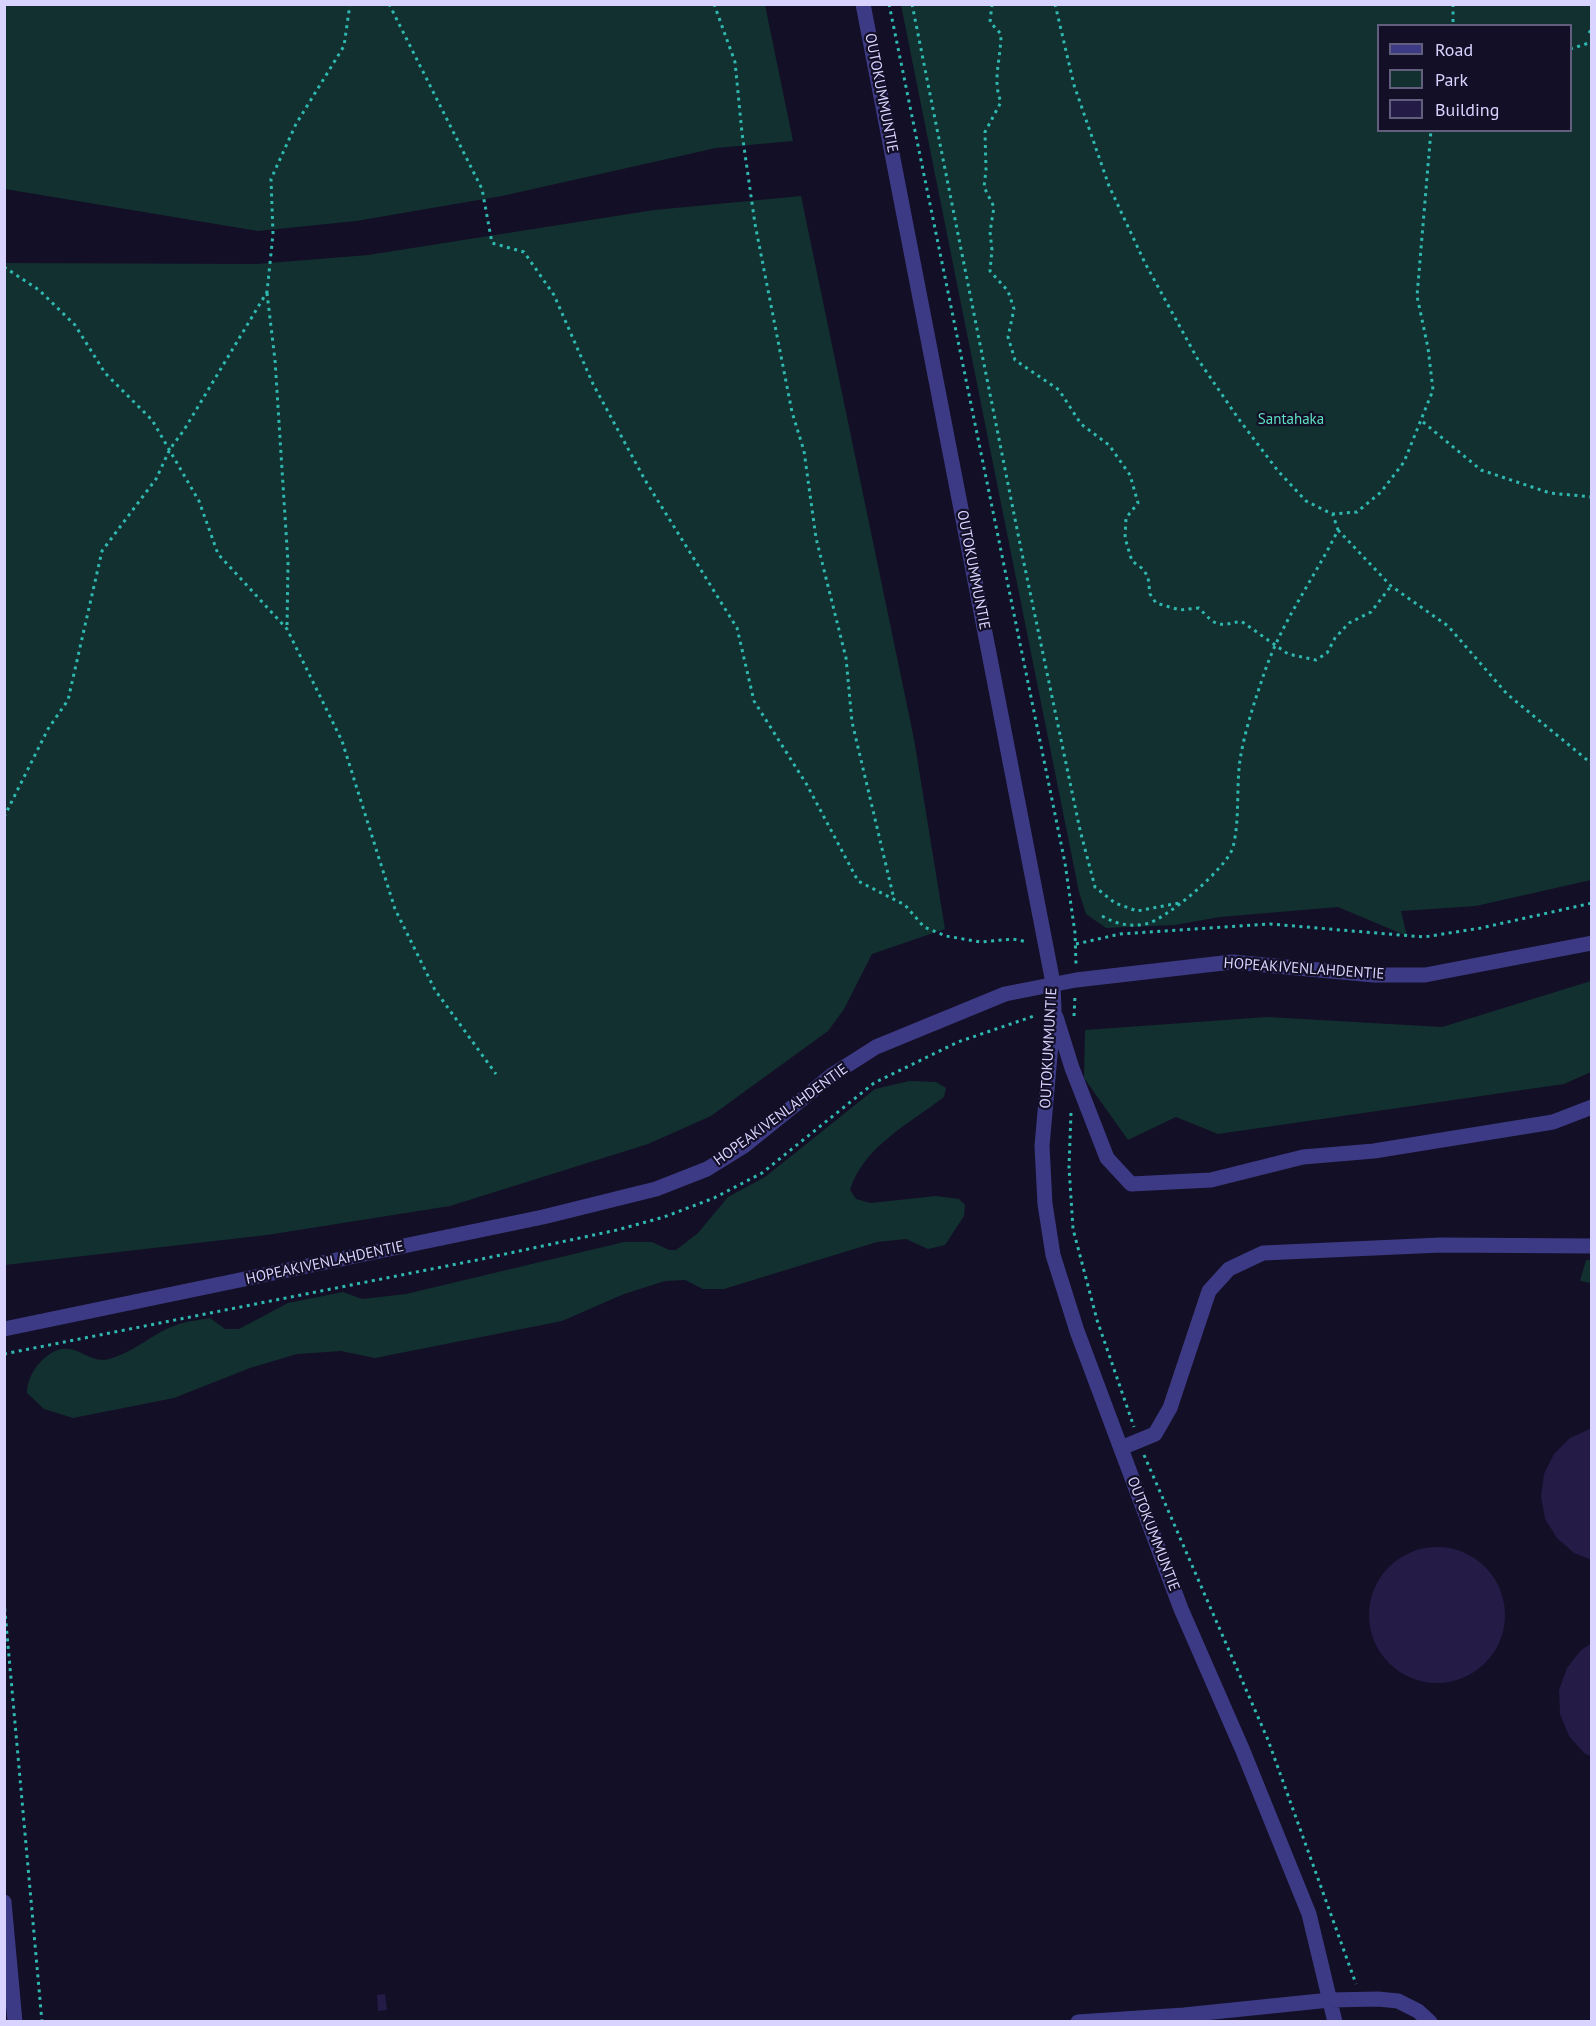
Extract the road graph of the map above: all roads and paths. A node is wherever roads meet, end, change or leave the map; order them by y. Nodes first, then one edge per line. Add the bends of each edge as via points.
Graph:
1 (350, 4) edge
2 (389, 4) edge
3 (714, 4) edge
4 (863, 4) edge
5 (889, 4) edge
6 (912, 4) edge
7 (992, 4) edge
8 (1055, 4) edge
9 (1453, 4) edge
10 (1453, 24) edge
11 (1592, 28) edge
12 (1589, 33) dead end
13 (1592, 42) edge
14 (1572, 48) edge
15 (1431, 132) edge
16 (4, 267) edge
17 (267, 292) junction
18 (1422, 421) junction
19 (170, 448) junction
20 (1592, 497) edge
21 (1332, 514) junction
22 (1338, 530) junction
23 (1392, 586) junction
24 (287, 629) junction
25 (1276, 645) junction
26 (1592, 764) edge
27 (4, 817) edge
28 (894, 899) junction
29 (1179, 903) junction
30 (1592, 903) edge
31 (1102, 916) dead end
32 (1592, 943) edge
33 (1076, 944) junction
34 (1046, 945) junction
35 (1076, 980) junction
36 (1053, 983) junction
37 (1054, 1010) junction
38 (1074, 1017) dead end
39 (496, 1074) dead end
40 (1592, 1107) edge
41 (1071, 1112) dead end
42 (1592, 1246) edge
43 (4, 1329) edge
44 (1138, 1442) junction
45 (1121, 1448) junction
46 (4, 1601) edge
47 (4, 1902) edge
48 (1330, 2000) junction
49 (1362, 2001) junction
50 (15, 2022) edge
51 (42, 2022) edge
52 (1078, 2022) edge
53 (1335, 2022) edge
54 (1430, 2022) edge

1 - 17 path via 344,46 296,124 271,179 273,234
2 - 28 path via 482,189 492,243 524,252 554,295 593,384 645,480 737,628 754,701 807,785 858,881
3 - 28 path via 735,62 755,224 792,412 804,451 816,538 846,658 852,722
4 - 34 street, OUTOKUMMUNTIE
5 - 33 path via 1062,852
6 - 29 path via 1026,572 1095,887 1115,903 1137,911
7 - 25 path via 990,22 1001,34 995,86 1001,102 985,132 984,187 994,207 990,271 1008,291 1014,309 1008,337 1015,360 1059,390 1081,424 1109,445 1130,475 1138,503 1126,518 1125,538 1132,561 1148,577 1150,594 1156,603 1180,610 1199,608 1214,624 1241,621
8 - 21 path via 1085,118 1109,186 1145,263 1197,358 1238,418 1306,501
9 - 10 path
11 - 12 path
13 - 14 path
15 - 18 path via 1417,296 1433,390
16 - 19 path via 39,290 75,326 105,373 152,420
17 - 19 path
17 - 24 path via 288,564
18 - 20 path via 1481,470 1550,493
18 - 21 path via 1404,462 1381,492 1357,512
19 - 24 path via 199,501 218,554
19 - 27 path via 156,478 102,551 68,700 48,729
21 - 22 path
22 - 23 path
22 - 25 path
23 - 25 path via 1371,612 1349,623 1327,653 1316,660 1288,654
23 - 26 path via 1448,626 1507,694
24 - 39 path via 342,741 395,909 435,990
25 - 29 path via 1257,694 1240,759 1233,847 1210,879
28 - 34 path via 924,927 946,936 981,942 1013,939
29 - 31 path via 1148,924 1117,924
30 - 33 path via 1424,937 1270,924 1120,934
32 - 35 street, HOPEAKIVENLAHDENTIE via 1425,975 1374,975 1232,962
33 - 35 path
34 - 36 street, OUTOKUMMUNTIE
35 - 36 street, HOPEAKIVENLAHDENTIE
35 - 38 path
36 - 37 street, OUTOKUMMUNTIE
36 - 43 street, HOPEAKIVENLAHDENTIE via 1005,994 876,1047 832,1075 744,1146 707,1169 656,1190
37 - 40 street via 1107,1158 1131,1184 1211,1180 1303,1157 1385,1149 1553,1122
37 - 45 street, OUTOKUMMUNTIE via 1042,1146 1045,1204 1053,1256
41 - 44 path via 1073,1229 1097,1320
42 - 44 street via 1440,1245 1263,1253 1229,1269 1209,1291 1170,1408 1155,1434
44 - 45 street
44 - 49 path via 1268,1740
45 - 48 street, OUTOKUMMUNTIE via 1181,1609 1309,1914
46 - 51 path
47 - 50 street
48 - 49 street
48 - 52 street
48 - 53 street, OUTOKUMMUNTIE
49 - 54 street via 1398,2001

